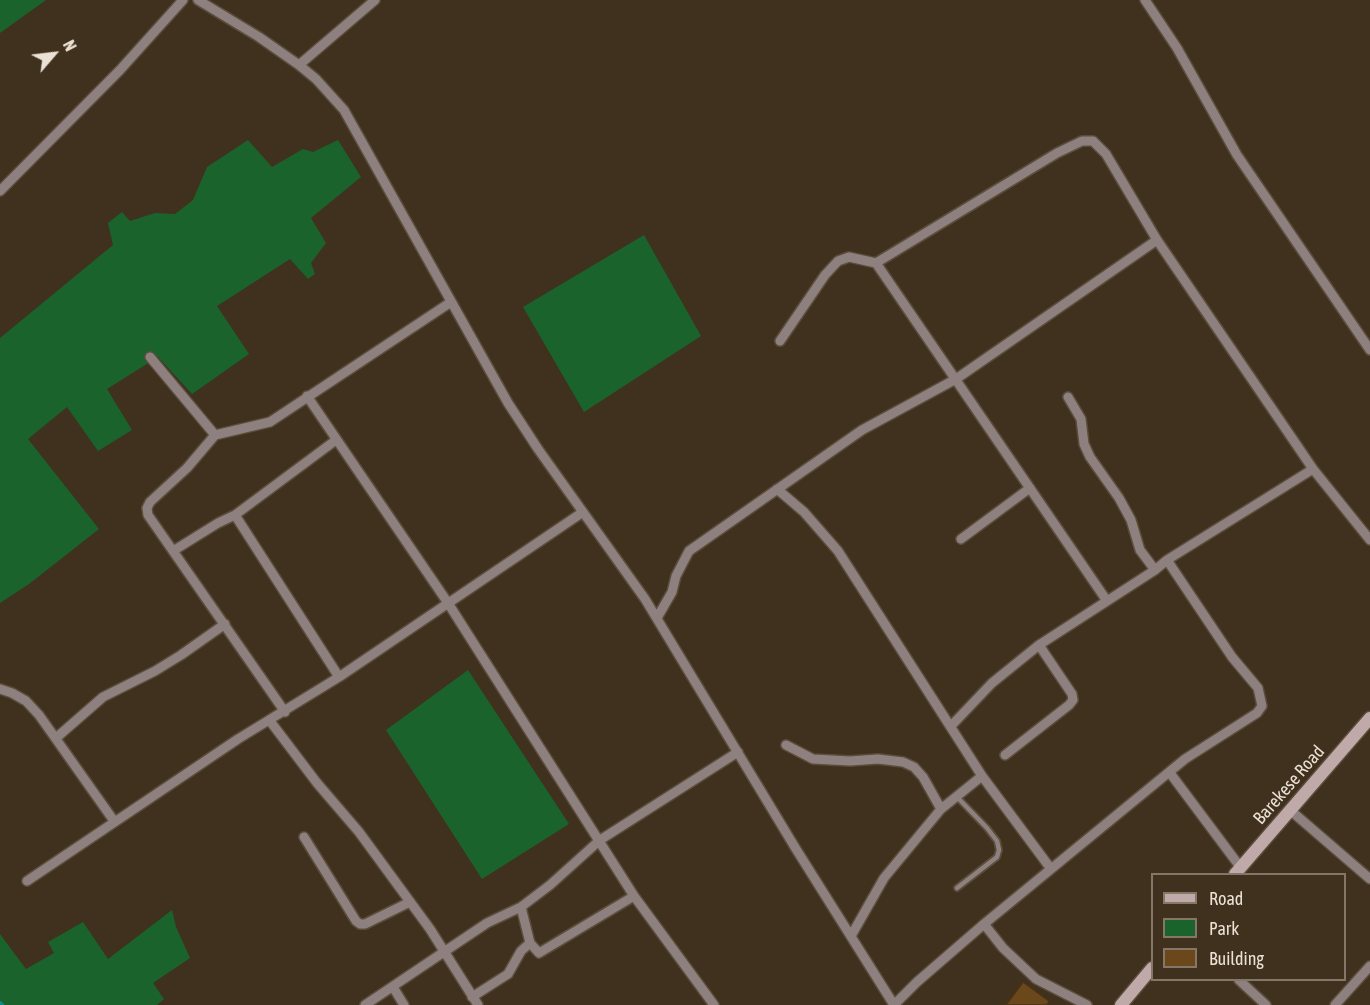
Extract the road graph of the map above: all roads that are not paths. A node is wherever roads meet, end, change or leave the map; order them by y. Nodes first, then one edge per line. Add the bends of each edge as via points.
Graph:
1 (183, 0) edge
2 (198, 0) edge
3 (375, 0) edge
4 (1145, 0) edge
5 (299, 65) junction
6 (0, 191) edge
7 (1157, 240) junction
8 (876, 263) junction
9 (451, 302) junction
10 (780, 341) dead end
11 (1370, 350) edge
12 (150, 357) dead end
13 (956, 379) junction
14 (307, 396) junction
15 (1068, 398) dead end
16 (215, 435) junction
17 (336, 440) junction
18 (1313, 469) junction
19 (1030, 488) junction
20 (777, 489) junction
21 (583, 512) junction
22 (235, 515) junction
23 (961, 539) dead end
24 (1370, 540) edge
25 (173, 551) junction
26 (1167, 560) junction
27 (1155, 570) junction
28 (1107, 601) junction
29 (448, 603) junction
30 (657, 618) junction
31 (225, 624) junction
32 (1038, 645) junction
33 (339, 677) junction
34 (0, 689) edge
35 (285, 712) junction
36 (1370, 718) edge
37 (270, 720) junction
38 (951, 726) junction
39 (56, 738) junction
40 (786, 746) dead end
41 (738, 752) junction
42 (1005, 755) dead end
43 (1170, 773) junction
44 (982, 776) junction
45 (957, 797) junction
46 (941, 809) junction
47 (1290, 810) junction
48 (114, 821) junction
49 (304, 837) dead end
50 (600, 840) junction
51 (1051, 869) junction
52 (1238, 871) edge
53 (1370, 879) edge
54 (27, 881) dead end
55 (957, 888) dead end
56 (634, 896) junction
57 (411, 902) junction
58 (521, 907) junction
59 (984, 924) junction
60 (851, 936) junction
61 (530, 944) junction
62 (445, 951) junction
63 (1370, 966) edge
64 (1151, 969) edge
65 (1240, 981) edge
66 (393, 987) junction
67 (475, 1001) edge
68 (365, 1005) edge
69 (404, 1005) edge
70 (714, 1005) edge
71 (894, 1005) edge
72 (1087, 1005) edge
73 (1121, 1005) edge
74 (1266, 1005) edge
75 (1335, 1005) edge

1 - 6 street
2 - 5 street
3 - 5 street
4 - 11 street via 1177,48 1237,155
5 - 9 street via 344,110
7 - 8 street via 1106,154 1094,141 1082,141
7 - 13 street
7 - 18 street
8 - 10 street via 849,257 838,261
8 - 13 street
9 - 14 street
9 - 21 street via 508,403
12 - 16 street
13 - 19 street
13 - 20 street via 862,430
14 - 16 street via 270,422
14 - 17 street
15 - 27 street via 1081,419 1090,457 1119,498 1140,550
16 - 25 street via 147,508
17 - 22 street
17 - 29 street
18 - 24 street
18 - 26 street
19 - 23 street
19 - 28 street
20 - 30 street via 689,551
20 - 38 street via 804,512 838,551
21 - 29 street
21 - 30 street
22 - 25 street
22 - 33 street
25 - 31 street
26 - 27 street
26 - 43 street via 1258,688 1262,706
27 - 28 street
28 - 32 street
29 - 33 street
29 - 50 street
30 - 41 street
31 - 35 street
31 - 39 street via 173,660 103,697
32 - 38 street via 992,683
32 - 42 street via 1073,700
33 - 35 street
34 - 39 street via 26,701
35 - 37 street
36 - 47 main road, Barekese Road
37 - 48 street
37 - 57 street
38 - 44 street
39 - 48 street
40 - 46 street via 813,759 903,762 923,777
41 - 50 street
41 - 60 street
43 - 51 street
43 - 52 street
44 - 45 street
44 - 51 street
45 - 46 street
45 - 55 lane via 987,828 999,850 997,857
46 - 60 street via 884,878
47 - 52 main road, Barekese Road
47 - 53 street
48 - 54 street
49 - 57 street via 360,924
50 - 56 street
50 - 58 street
51 - 59 street
56 - 61 street via 543,952
56 - 70 street
57 - 62 street
58 - 61 street
58 - 62 street via 487,922
59 - 71 street
59 - 72 street via 1036,979
60 - 71 street
61 - 67 street via 521,951 508,974
62 - 66 street
62 - 67 street
63 - 75 street
64 - 73 main road
65 - 74 street
66 - 68 street
66 - 69 street

